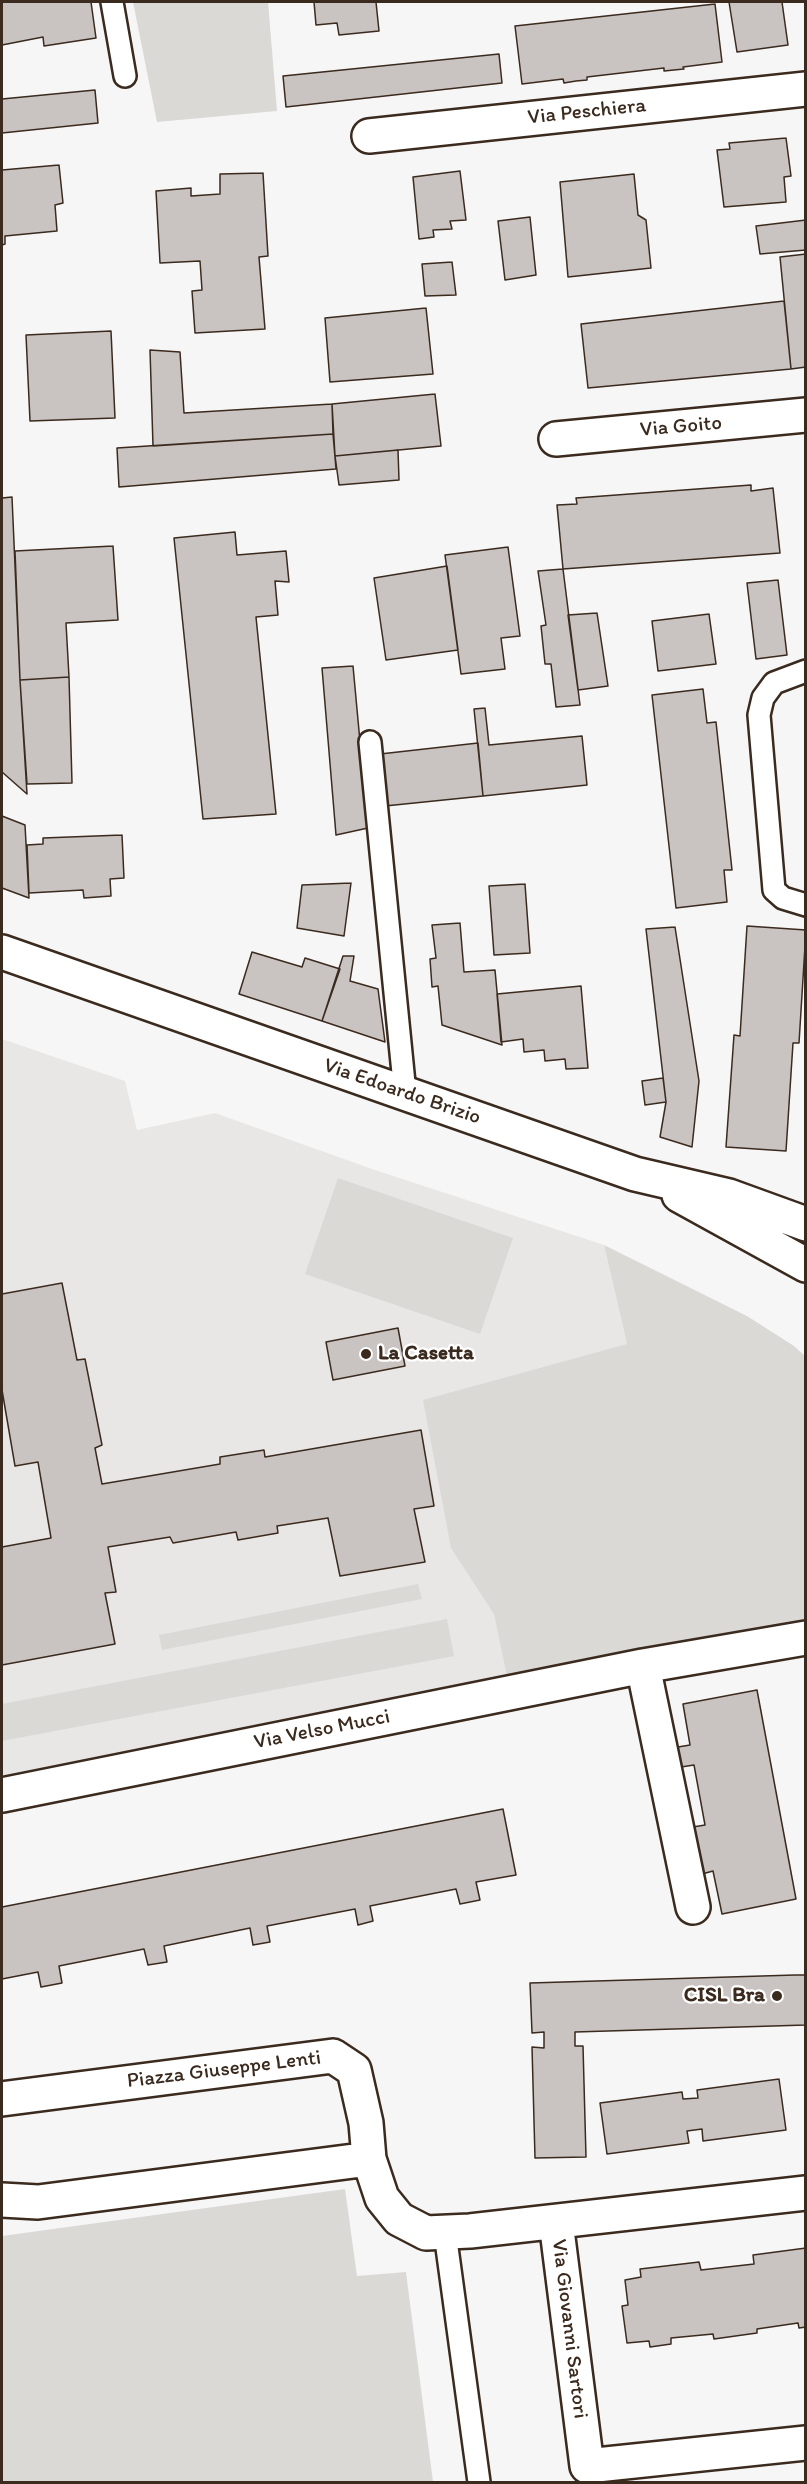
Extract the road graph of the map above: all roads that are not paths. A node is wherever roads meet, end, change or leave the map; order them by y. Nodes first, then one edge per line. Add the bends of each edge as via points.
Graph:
1 (112, 2) edge
2 (125, 76) dead end
3 (806, 89) edge
4 (369, 136) dead end
5 (806, 416) edge
6 (556, 439) dead end
7 (806, 671) edge
8 (370, 742) dead end
9 (806, 904) edge
10 (2, 952) edge
11 (405, 1093) junction
12 (649, 1179) junction
13 (806, 1224) edge
14 (806, 1265) edge
15 (806, 1638) edge
16 (643, 1666) junction
17 (2, 1795) edge
18 (693, 1907) dead end
19 (2, 2099) edge
20 (369, 2159) junction
21 (806, 2193) edge
22 (2, 2200) edge
23 (556, 2222) junction
24 (445, 2233) junction
25 (806, 2443) edge
26 (480, 2482) edge

1 - 2 lane
3 - 4 street, Via Peschiera
5 - 6 street, Via Goito
7 - 9 lane via 774,682 763,698 759,715 774,890 783,898
8 - 11 lane
10 - 11 street, Via Edoardo Brizio
11 - 12 street, Via Edoardo Brizio
12 - 13 street, Via Edoardo Brizio via 729,1196
12 - 14 street
15 - 16 street, Via Velso Mucci
16 - 17 street, Via Velso Mucci
16 - 18 street
19 - 20 street, Piazza Giuseppe Lenti via 333,2056 354,2070 366,2123
20 - 22 street via 38,2202
20 - 24 street, Piazza Giuseppe Lenti via 382,2198 399,2219 426,2233
21 - 23 street, Via Giovanni Sartori
23 - 24 street, Piazza Giuseppe Lenti
23 - 25 street, Via Giovanni Sartori via 587,2466
24 - 26 lane

